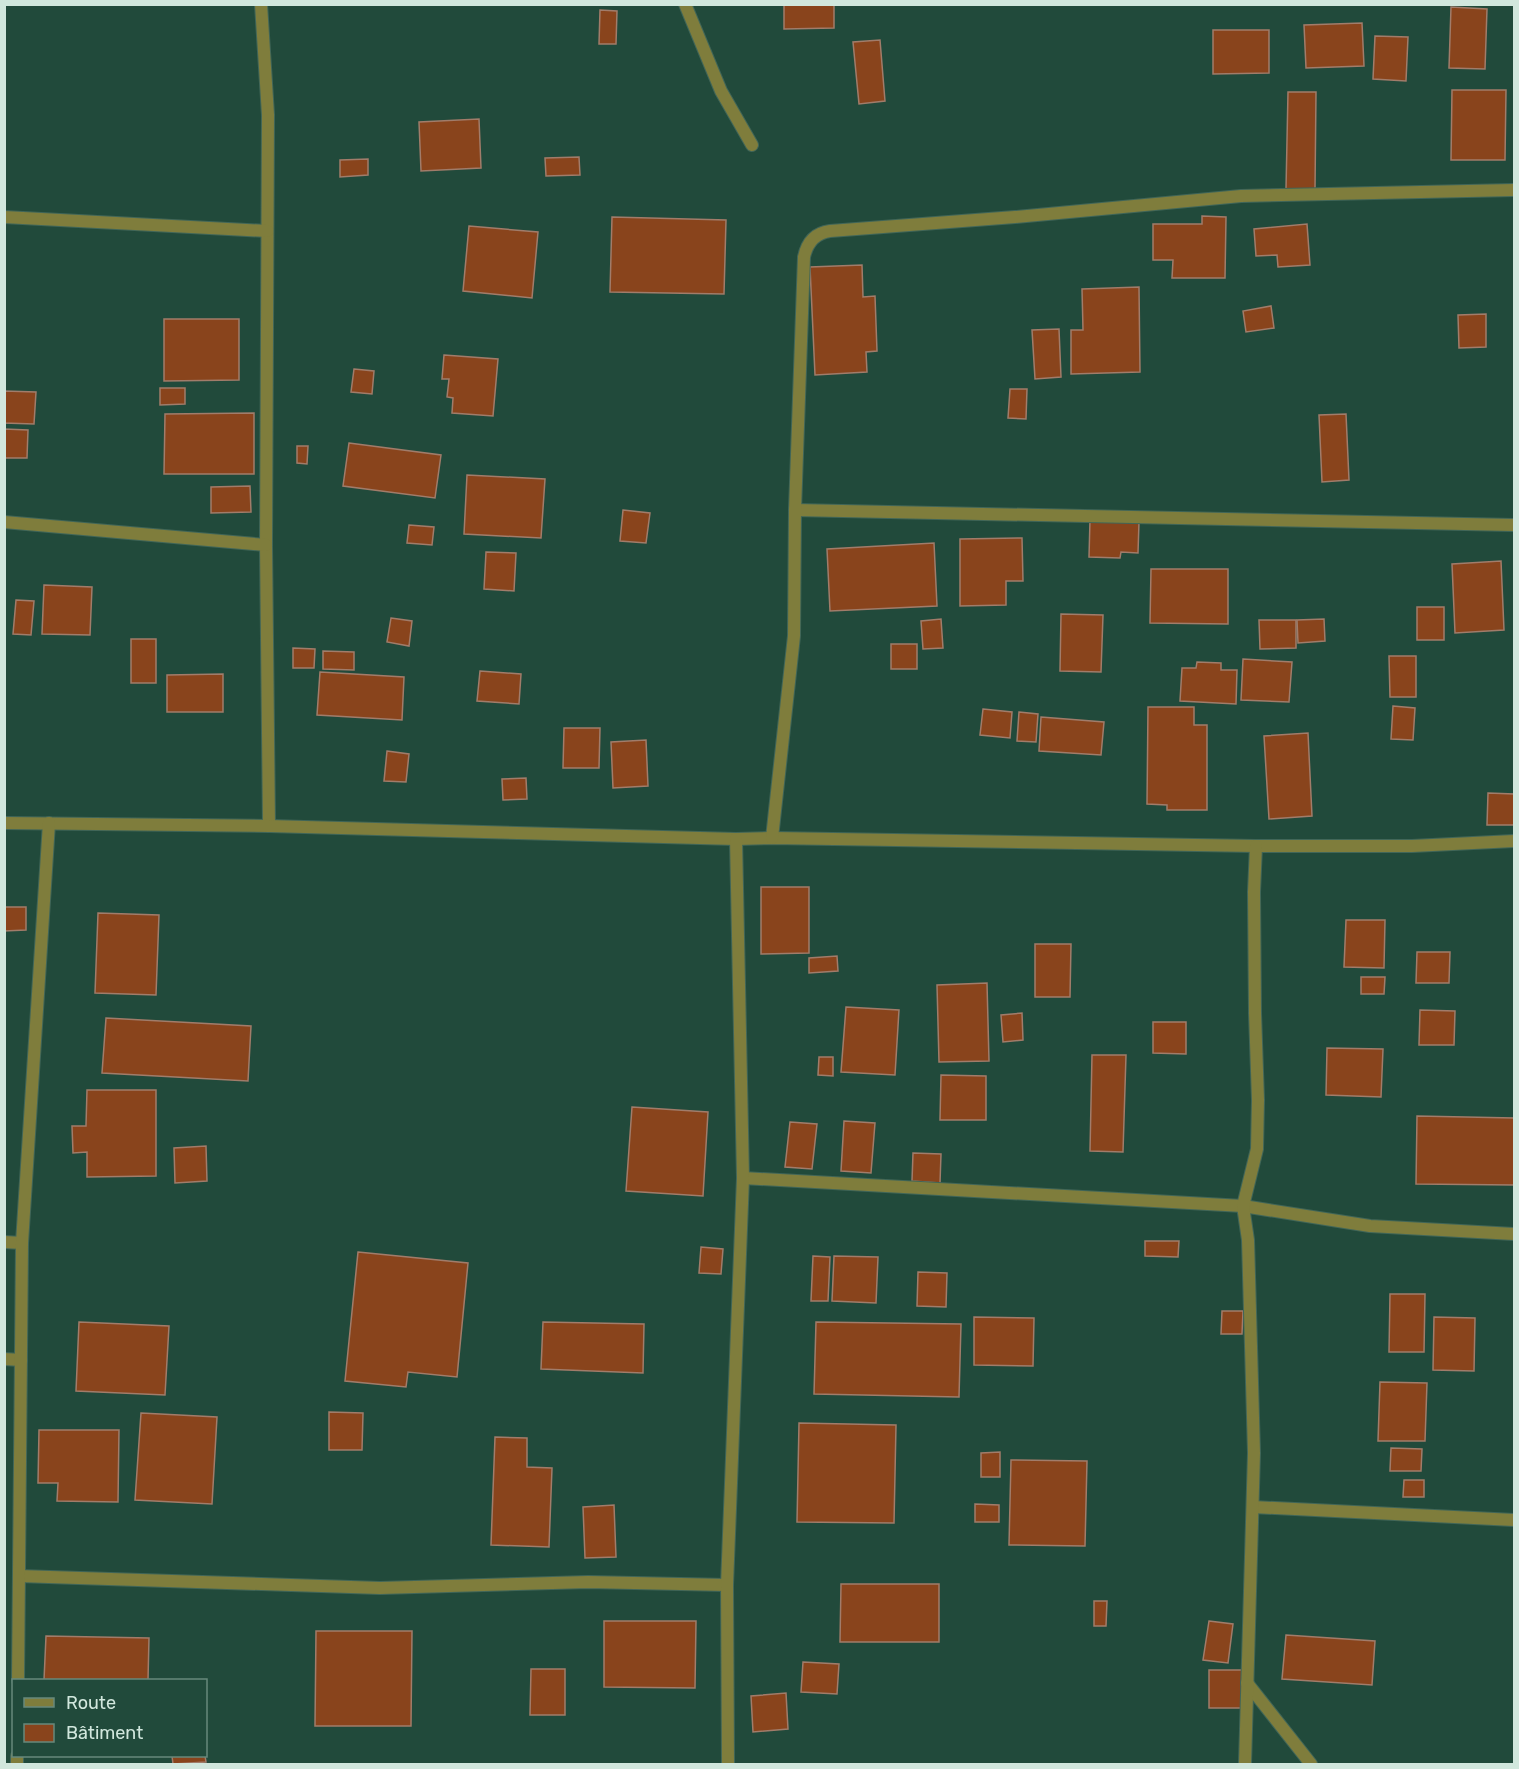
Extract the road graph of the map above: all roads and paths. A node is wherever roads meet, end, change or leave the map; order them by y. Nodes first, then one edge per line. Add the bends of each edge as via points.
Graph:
1 (261, 4) edge
2 (685, 4) edge
3 (752, 145) dead end
4 (1515, 190) edge
5 (4, 217) edge
6 (267, 231) junction
7 (795, 510) junction
8 (4, 522) edge
9 (1515, 525) edge
10 (266, 545) junction
11 (4, 823) edge
12 (49, 823) junction
13 (269, 826) junction
14 (772, 838) junction
15 (736, 839) junction
16 (1515, 841) edge
17 (1256, 846) junction
18 (743, 1178) junction
19 (1243, 1206) junction
20 (1515, 1234) edge
21 (4, 1242) edge
22 (22, 1243) junction
23 (4, 1359) edge
24 (21, 1360) junction
25 (1253, 1507) junction
26 (1515, 1520) edge
27 (19, 1576) junction
28 (727, 1585) junction
29 (18, 1679) edge
30 (1247, 1683) junction
31 (728, 1764) edge
32 (1245, 1764) edge
33 (1311, 1764) edge

1 - 6 street via 268,116
2 - 3 street via 721,91
4 - 7 street via 1241,196 822,232 810,242 804,257
5 - 6 street
6 - 10 street
7 - 9 street
7 - 14 street via 794,636
8 - 10 street
10 - 13 street
11 - 12 street
12 - 13 street
12 - 22 street
13 - 15 street
14 - 15 street
14 - 17 street
15 - 18 street
16 - 17 street via 1412,846
17 - 19 street via 1257,1149
18 - 19 street
18 - 28 street
19 - 20 street via 1370,1226
19 - 25 street via 1248,1240
21 - 22 street
22 - 24 street
23 - 24 street
24 - 27 street
25 - 26 street
25 - 30 street
27 - 28 street via 380,1588 588,1582
27 - 29 street
28 - 31 street
30 - 32 street
30 - 33 street

